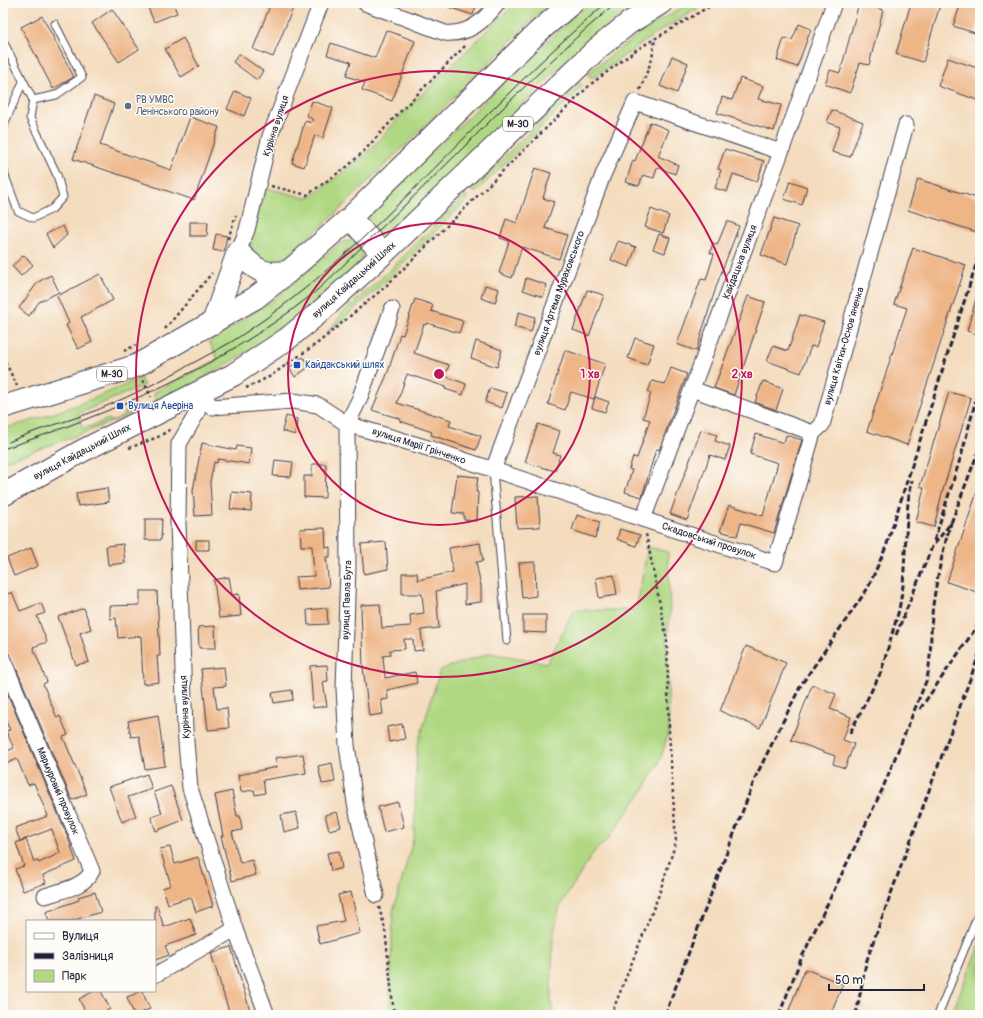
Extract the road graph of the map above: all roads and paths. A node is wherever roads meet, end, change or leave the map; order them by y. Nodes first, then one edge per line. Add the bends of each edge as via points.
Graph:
1 (321, 3) edge
2 (365, 3) edge
3 (498, 3) edge
4 (572, 3) edge
5 (661, 3) edge
6 (834, 3) edge
7 (56, 24) dead end
8 (655, 38) dead end
9 (471, 40) dead end
10 (3, 41) edge
11 (23, 82) junction
12 (33, 100) junction
13 (635, 102) junction
14 (906, 125) dead end
15 (3, 133) edge
16 (782, 152) junction
17 (3, 165) edge
18 (259, 183) junction
19 (239, 208) dead end
20 (350, 218) junction
21 (232, 248) junction
22 (383, 254) junction
23 (214, 270) dead end
24 (288, 272) junction
25 (392, 309) dead end
26 (213, 323) junction
27 (163, 330) dead end
28 (139, 343) dead end
29 (129, 356) junction
30 (3, 357) edge
31 (692, 389) junction
32 (200, 392) junction
33 (13, 404) edge
34 (348, 424) junction
35 (154, 427) junction
36 (812, 432) junction
37 (493, 470) junction
38 (3, 495) edge
39 (643, 519) junction
40 (774, 563) joint
41 (507, 641) dead end
42 (3, 660) edge
43 (376, 895) joint
44 (45, 896) dead end
45 (980, 910) edge
46 (235, 929) junction
47 (156, 974) edge
48 (267, 1015) edge
49 (394, 1015) edge
50 (611, 1015) edge
51 (938, 1015) edge

1 - 18 street, Курінна вулиця via 270,136
2 - 3 street via 457,34 468,31 481,22
4 - 20 highway, М-30 via 538,32
5 - 22 highway, вулиця Кайдацький Шлях / М-30 via 629,23 598,48
6 - 16 street, Кайдацька вулиця
7 - 12 lane via 82,77 56,95
8 - 13 path via 652,59
9 - 18 path via 364,151 348,166 307,195
10 - 11 lane
11 - 12 lane
11 - 15 lane
12 - 17 lane via 30,118 57,175 63,197 52,209 33,218 18,211
13 - 16 street
13 - 37 street, вулиця Артема Мураховського via 603,175
14 - 36 street, вулиця Квітки-Основʼяненка via 822,425
16 - 31 street, Кайдацька вулиця
18 - 21 street, Курінна вулиця via 247,230
19 - 21 path via 229,229
20 - 22 highway
20 - 24 highway, М-30
21 - 24 highway via 256,269 270,274
21 - 26 highway
22 - 32 highway, вулиця Кайдацький Шлях / М-30 via 287,339 233,375
23 - 27 path
24 - 26 highway, М-30 via 255,298
25 - 34 street, вулиця Павла Бута
26 - 29 highway, М-30
28 - 29 path
29 - 33 highway, М-30
29 - 35 path via 153,401 145,406
30 - 33 path
31 - 36 street
31 - 39 street, Кайдацька вулиця
32 - 34 street, вулиця Марії Грінченко via 212,407 293,402 318,405
32 - 35 highway, вулиця Кайдацький Шлях / М-30
32 - 46 street, Курінна вулиця via 197,413 179,444 178,523 185,730 190,788
34 - 37 street, вулиця Марії Грінченко
34 - 43 street, вулиця Павла Бута via 348,567 344,688 346,745 355,803
35 - 38 highway, вулиця Кайдацький Шлях / М-30 via 82,451
36 - 40 street, вулиця Квітки-Основʼяненка
37 - 39 street, вулиця Марії Грінченко
37 - 41 lane, вулиця Артема Мураховського
39 - 40 street, Скадовський провулок
39 - 50 path via 667,640 669,731 676,842 658,897
42 - 44 street, Мармуровий провулок via 92,871 80,884
43 - 49 path via 385,929
45 - 51 lane
46 - 47 street
46 - 48 street, Курінна вулиця

